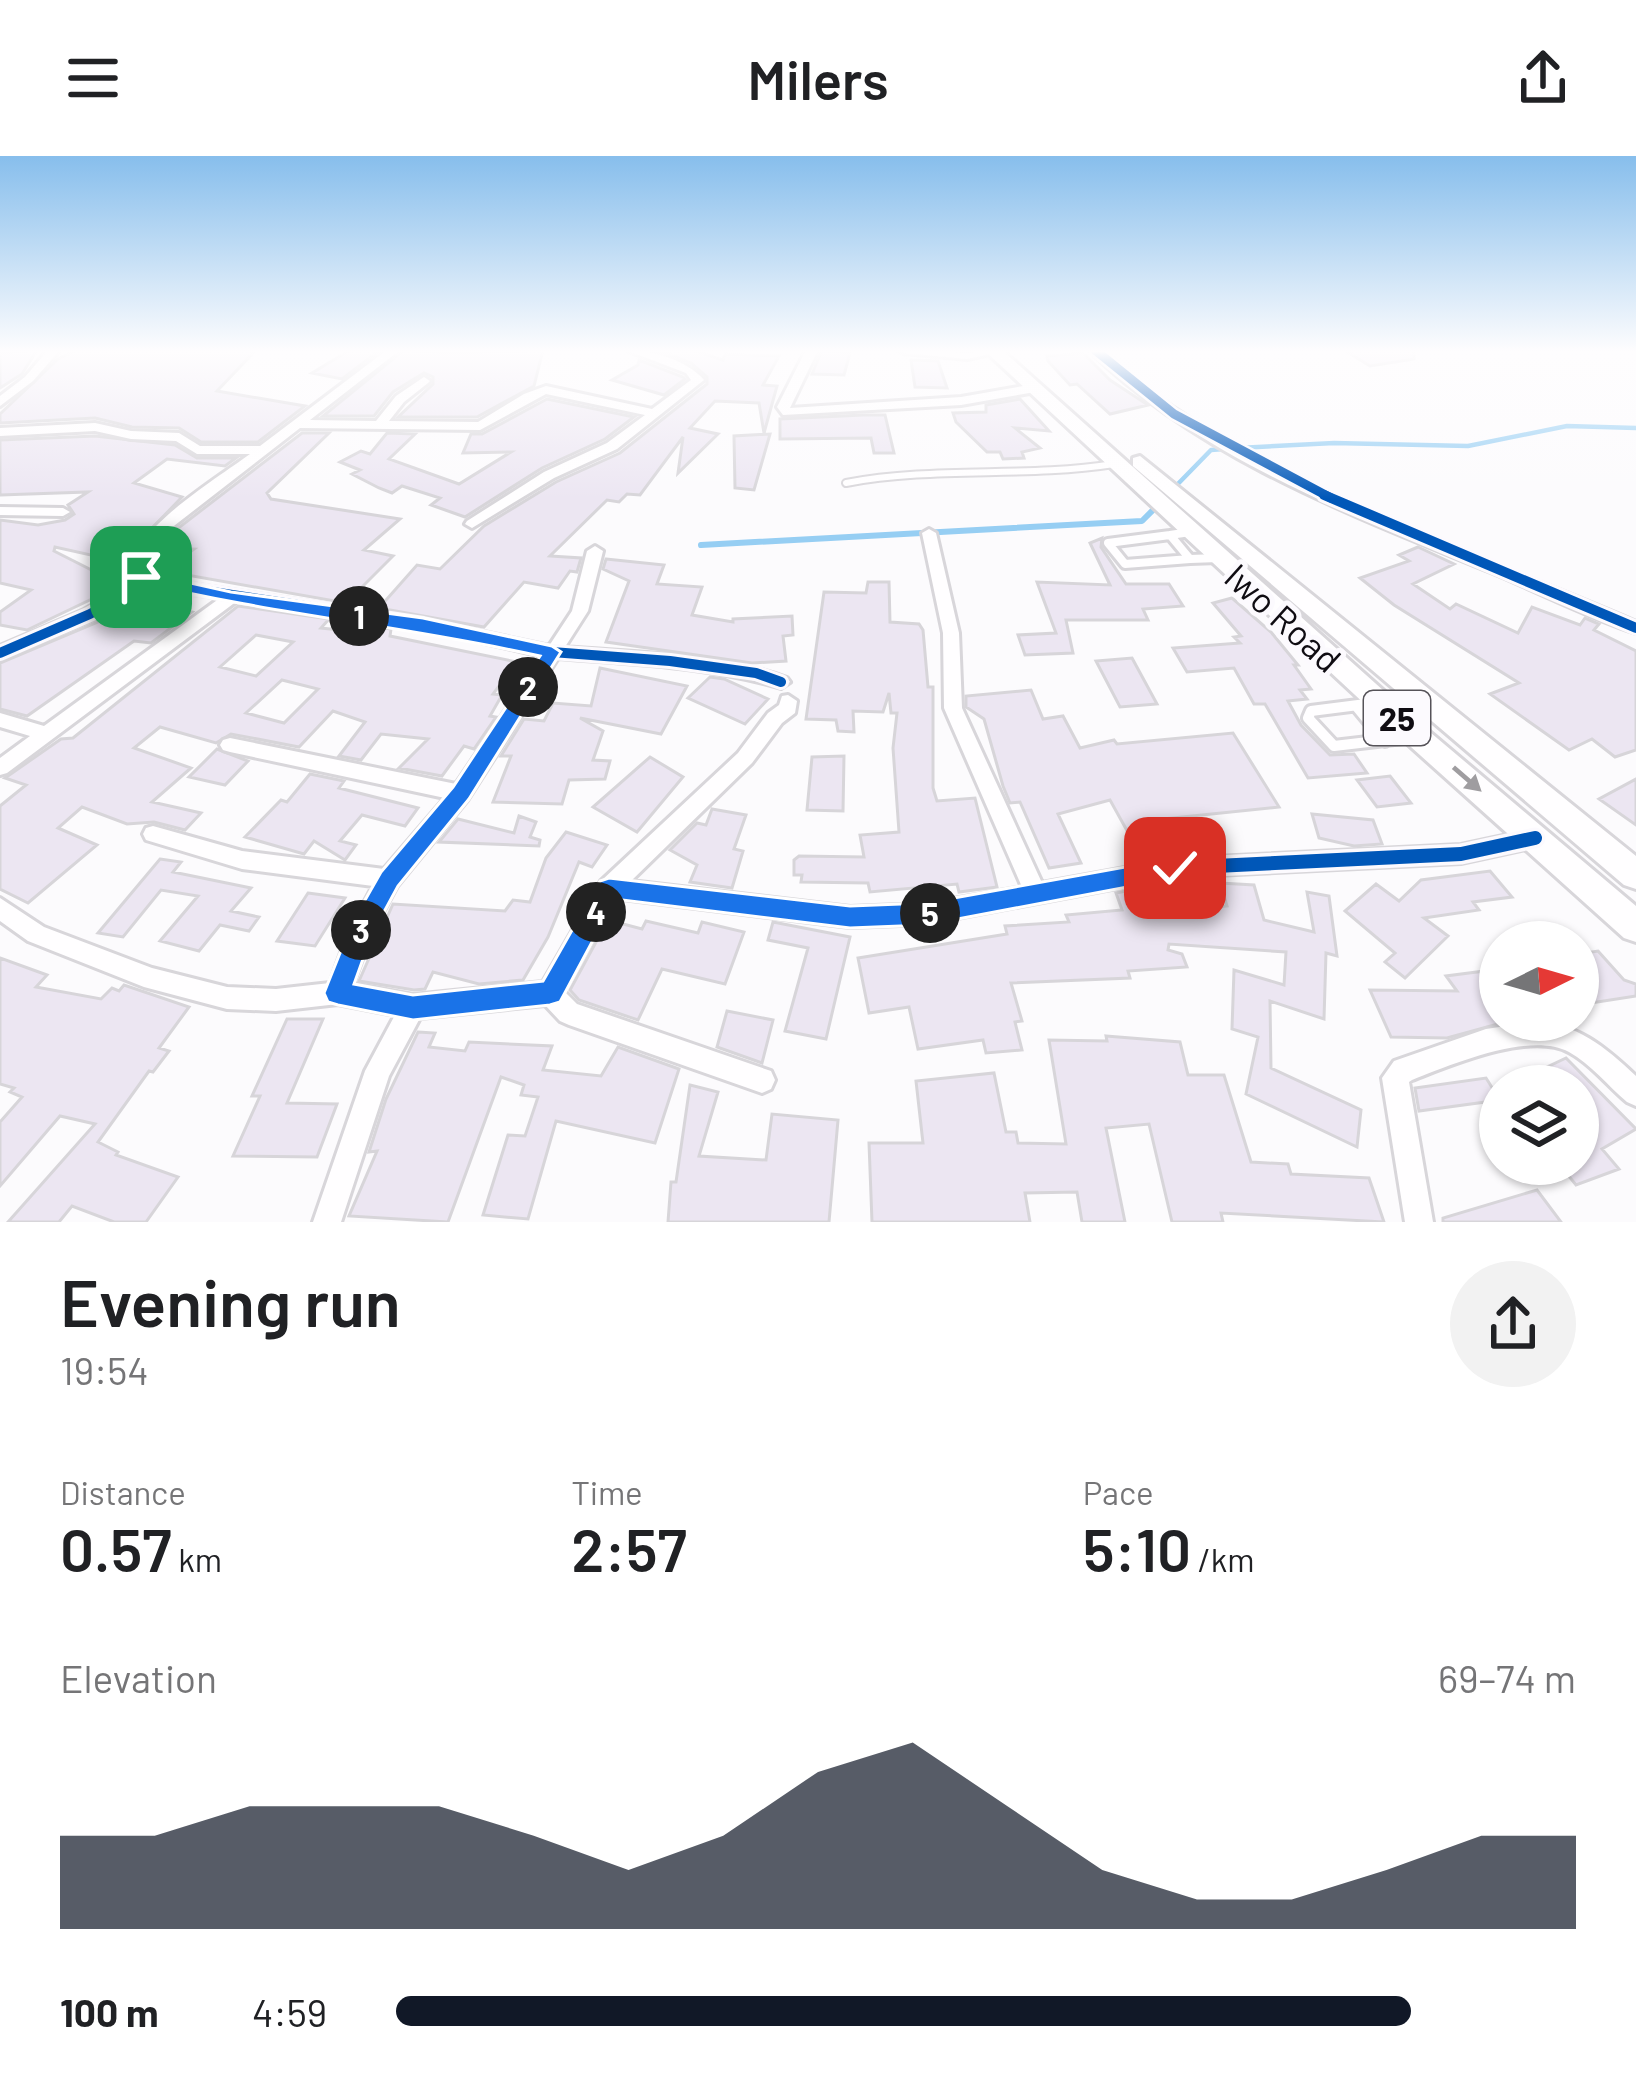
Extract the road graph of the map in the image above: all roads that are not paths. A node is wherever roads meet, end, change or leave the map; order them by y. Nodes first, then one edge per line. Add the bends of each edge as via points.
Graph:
1 (328, 400) edge
2 (400, 400) edge
3 (527, 400) edge
4 (587, 400) edge
5 (672, 400) edge
6 (787, 400) edge
7 (968, 400) edge
8 (1047, 400) edge
9 (1055, 400) edge
10 (1155, 400) edge
11 (654, 413) junction
12 (296, 424) junction
13 (379, 426) junction
14 (0, 432) edge
15 (260, 450) junction
16 (1119, 463) junction
17 (846, 483) dead end
18 (1164, 492) junction
19 (0, 511) edge
20 (63, 512) dead end
21 (472, 524) dead end
22 (928, 533) dead end
23 (1192, 546) junction
24 (595, 551) dead end
25 (147, 582) junction
26 (231, 598) junction
27 (1636, 628) edge
28 (552, 652) junction
29 (0, 653) edge
30 (1367, 704) junction
31 (0, 720) edge
32 (44, 733) junction
33 (1421, 740) junction
34 (1385, 741) junction
35 (230, 745) dead end
36 (0, 768) edge
37 (461, 793) junction
38 (153, 834) dead end
39 (1535, 838) junction
40 (1636, 875) edge
41 (389, 879) junction
42 (609, 888) junction
43 (1035, 892) junction
44 (0, 908) edge
45 (1636, 927) edge
46 (338, 993) junction
47 (550, 993) junction
48 (413, 1007) junction
49 (762, 1080) dead end
50 (1636, 1093) edge
51 (327, 1222) edge
52 (1419, 1222) edge

1 - 12 street
2 - 13 street
3 - 13 street via 480,426
4 - 11 street
5 - 11 street
6 - 7 street via 788,412
8 - 16 main road, Iwo Road / 25
9 - 18 main road, Iwo Road
10 - 27 street via 1214,438 1396,526
11 - 21 street via 612,446
12 - 13 street
12 - 15 street
14 - 15 street via 95,427 178,437 197,450
15 - 25 street via 155,533 138,559
16 - 17 lane via 1071,473 922,472
16 - 18 main road, Iwo Road / 25
18 - 23 main road, Iwo Road / 25
18 - 40 main road, Iwo Road
19 - 20 street
22 - 43 street via 951,633 953,708
23 - 23 lane via 1108,543 1124,564
23 - 30 main road, Iwo Road / 25
24 - 28 street via 580,611
25 - 26 street
25 - 29 street
26 - 28 street via 423,624
26 - 32 street
28 - 37 street
28 - 42 street via 756,674 785,691 788,708 745,758
30 - 33 main road, Iwo Road / 25
30 - 34 lane
30 - 34 lane via 1308,718 1334,746
31 - 32 street
32 - 36 street
33 - 34 lane
33 -> 39 main road, Iwo Road / 25
35 - 37 street
37 - 41 street
38 - 41 street via 242,860
39 - 43 street via 1462,854 1175,868
39 - 45 main road, Iwo Road / 25
41 - 46 street
42 - 43 street via 850,917 926,914
42 - 47 street
44 - 46 street via 36,934 227,998
46 - 48 street
47 - 48 street
47 - 49 street via 569,1013
48 - 51 street via 378,1071
50 - 52 street via 1581,1046 1549,1033 1403,1070 1395,1078

